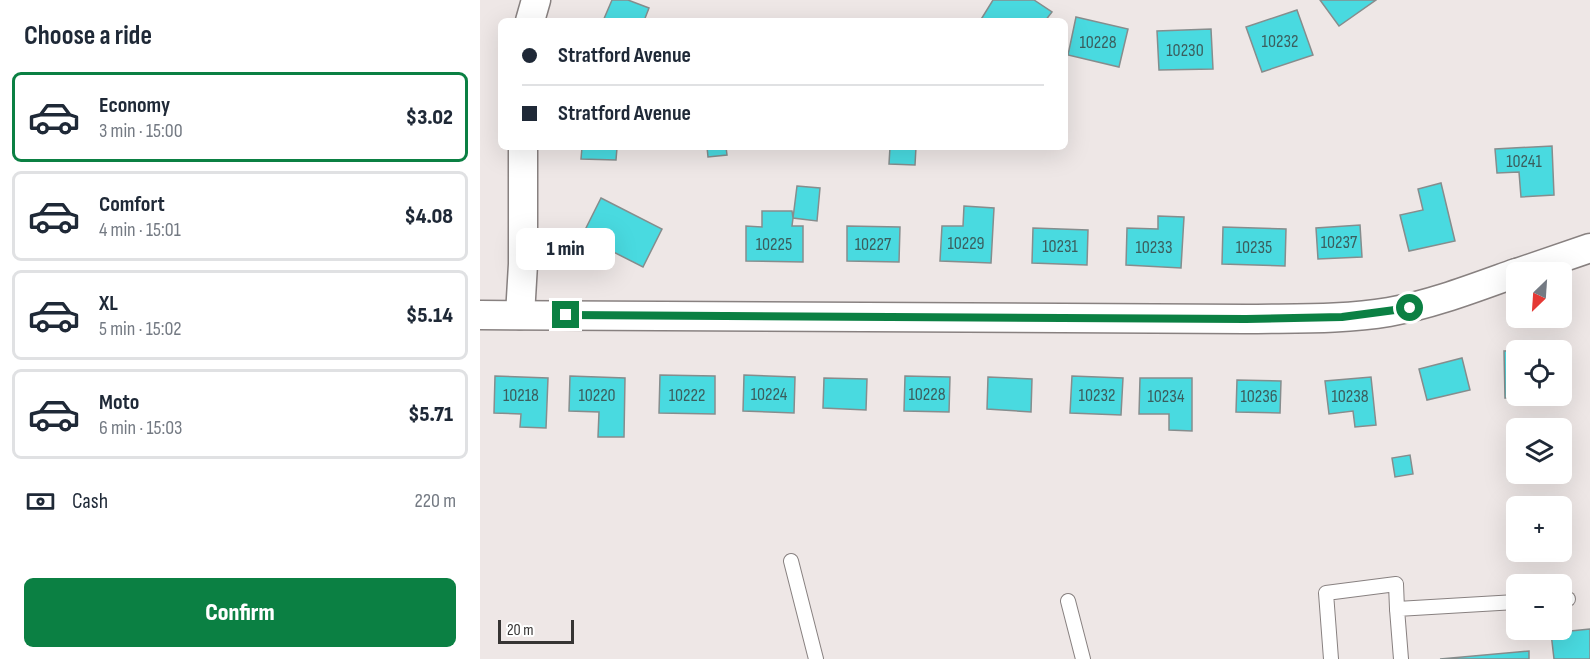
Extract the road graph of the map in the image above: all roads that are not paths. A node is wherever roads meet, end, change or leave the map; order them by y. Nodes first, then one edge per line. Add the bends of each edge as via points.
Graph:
1 (536, 0) edge
2 (531, 18) edge
3 (523, 150) edge
4 (1590, 248) edge
5 (1549, 262) edge
6 (1506, 277) edge
7 (480, 315) edge
8 (520, 315) junction
9 (791, 561) dead end
10 (1068, 601) dead end
11 (1506, 603) edge
12 (1397, 609) junction
13 (816, 659) edge
14 (1083, 659) edge
15 (1331, 659) edge
16 (1401, 659) edge

1 - 2 street
3 - 8 street
4 - 5 street
6 - 8 street via 1432,303 1342,317
7 - 8 street
9 - 13 lane
10 - 14 lane
11 - 12 lane
12 - 15 lane via 1396,584 1326,593
12 - 16 lane

